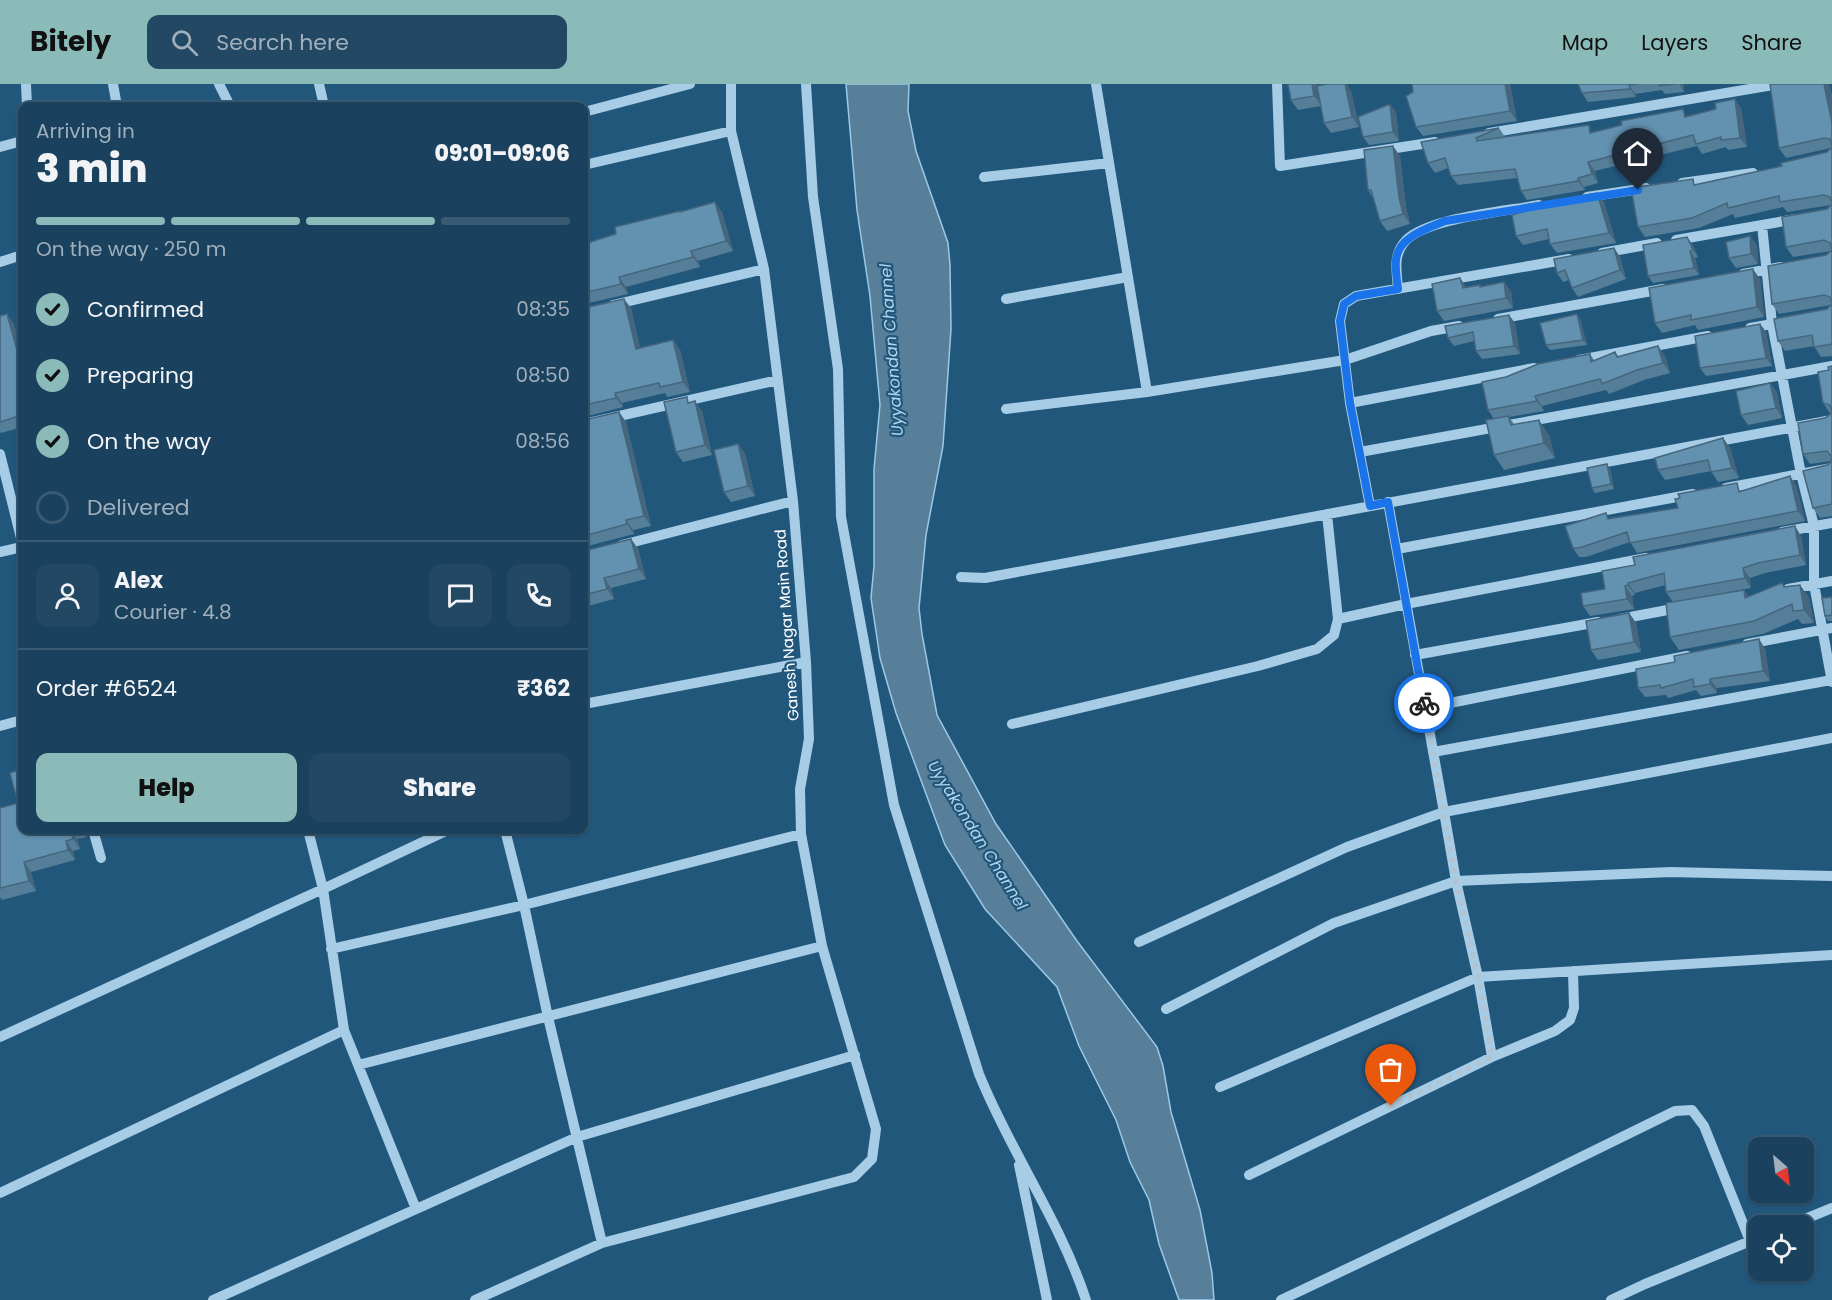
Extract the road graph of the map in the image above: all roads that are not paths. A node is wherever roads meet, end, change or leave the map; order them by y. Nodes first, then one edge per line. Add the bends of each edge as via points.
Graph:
1 (26, 84) edge
2 (113, 84) edge
3 (219, 84) edge
4 (320, 84) edge
5 (690, 84) edge
6 (731, 84) edge
7 (806, 84) edge
8 (1096, 84) edge
9 (1277, 84) edge
10 (1779, 84) edge
11 (27, 102) edge
12 (116, 102) edge
13 (228, 102) edge
14 (323, 102) edge
15 (588, 111) edge
16 (731, 130) junction
17 (1481, 134) edge
18 (1446, 140) edge
19 (18, 142) edge
20 (0, 147) edge
21 (588, 164) edge
22 (1109, 164) junction
23 (1762, 171) edge
24 (984, 177) dead end
25 (1581, 198) edge
26 (1547, 204) edge
27 (1809, 216) edge
28 (1762, 225) junction
29 (18, 256) edge
30 (0, 262) edge
31 (1788, 266) edge
32 (764, 269) junction
33 (1766, 270) junction
34 (1732, 276) edge
35 (1128, 277) junction
36 (1674, 287) edge
37 (1398, 289) junction
38 (1006, 299) dead end
39 (606, 307) edge
40 (1802, 318) edge
41 (1489, 321) edge
42 (1772, 324) junction
43 (1466, 325) edge
44 (1737, 331) edge
45 (1725, 333) edge
46 (1345, 360) junction
47 (1572, 361) edge
48 (1548, 365) edge
49 (1832, 366) edge
50 (1782, 376) junction
51 (778, 380) junction
52 (1147, 392) junction
53 (1350, 403) junction
54 (1006, 409) dead end
55 (1832, 420) edge
56 (588, 423) edge
57 (1793, 428) junction
58 (1360, 452) junction
59 (0, 454) edge
60 (1832, 468) edge
61 (1801, 474) junction
62 (1720, 489) edge
63 (1709, 491) edge
64 (793, 501) junction
65 (1388, 502) junction
66 (1370, 506) junction
67 (1327, 514) junction
68 (1832, 523) edge
69 (1814, 526) junction
70 (18, 528) edge
71 (1768, 535) edge
72 (18, 546) edge
73 (607, 549) edge
74 (1397, 549) junction
75 (0, 552) edge
76 (1663, 555) edge
77 (961, 577) dead end
78 (1832, 581) edge
79 (1814, 585) junction
80 (1779, 591) edge
81 (1407, 604) junction
82 (1685, 607) edge
83 (1338, 619) junction
84 (1827, 629) edge
85 (1740, 646) edge
86 (1415, 655) junction
87 (1694, 655) edge
88 (806, 662) junction
89 (1832, 680) edge
90 (588, 703) edge
91 (1425, 708) junction
92 (18, 721) edge
93 (1012, 724) dead end
94 (0, 726) edge
95 (1832, 738) edge
96 (1433, 752) junction
97 (1444, 812) junction
98 (94, 834) edge
99 (309, 834) edge
100 (440, 834) edge
101 (506, 834) edge
102 (801, 834) junction
103 (101, 858) dead end
104 (1832, 876) edge
105 (1456, 881) junction
106 (323, 889) junction
107 (524, 905) junction
108 (1139, 942) dead end
109 (822, 946) junction
110 (331, 949) junction
111 (1832, 955) edge
112 (1573, 971) junction
113 (1478, 977) junction
114 (1166, 1009) dead end
115 (548, 1017) junction
116 (344, 1030) junction
117 (0, 1037) edge
118 (855, 1055) junction
119 (1492, 1057) junction
120 (358, 1065) junction
121 (1220, 1087) dead end
122 (577, 1137) junction
123 (1015, 1150) junction
124 (1249, 1175) dead end
125 (0, 1193) edge
126 (1832, 1208) edge
127 (416, 1209) junction
128 (1814, 1215) edge
129 (1748, 1225) edge
130 (1748, 1241) edge
131 (602, 1243) junction
132 (213, 1300) edge
133 (475, 1300) edge
134 (1047, 1300) edge
135 (1086, 1300) edge
136 (1281, 1300) edge
137 (1611, 1300) edge

1 - 11 street
2 - 12 street
3 - 13 street
4 - 14 street
5 - 15 street
6 - 16 street, Ganesh Nagar Main Road
7 - 123 street via 813,197 838,369 841,517 894,805 979,1074
8 - 22 street
9 - 18 street via 1280,166
10 - 17 street
16 - 21 street
16 - 32 street, Ganesh Nagar Main Road
19 - 20 street
22 - 24 street
22 - 35 street
23 - 25 street
26 - 37 street via 1445,221 1421,231 1403,242 1396,258
27 - 28 street
28 - 33 street
28 - 37 street
29 - 30 street
31 - 33 street
32 - 39 street
32 - 51 street, Ganesh Nagar Main Road
33 - 34 street
33 - 42 street
35 - 38 street
35 - 52 street
36 - 41 street
37 - 46 street via 1356,296 1344,304 1340,321
40 - 42 street
42 - 44 street
42 - 50 street
43 - 46 street via 1431,331
45 - 47 street
46 - 52 street
46 - 53 street
48 - 53 street
49 - 50 street
50 - 57 street
50 - 58 street
51 - 56 street
51 - 64 street, Ganesh Nagar Main Road
52 - 54 street
53 - 58 street
55 - 57 street
57 - 61 street
57 - 65 street
58 - 66 street
59 - 70 street
60 - 61 street
61 - 62 street
61 - 69 street
63 - 74 street
64 - 73 street
64 - 88 street, Ganesh Nagar Main Road
65 - 66 street
65 - 74 street
66 - 67 street
67 - 77 street via 984,578
67 - 83 street
68 - 69 street
69 - 71 street
69 - 79 street
72 - 75 street
74 - 81 street
76 - 81 street
78 - 79 street
79 - 80 street
79 - 84 street
81 - 83 street
81 - 86 street
82 - 86 street
83 - 93 street via 1334,635 1317,648 1258,666
84 - 85 street
84 - 89 street
86 - 91 street
87 - 91 street
88 - 90 street
88 - 102 street, Ganesh Nagar Main Road via 809,739 800,789
89 - 96 street
91 - 96 street
92 - 94 street
95 - 97 street
96 - 97 street
97 - 105 street
97 - 108 street via 1347,847
98 - 103 street
99 - 106 street
100 - 106 street
101 - 107 street
102 - 107 street
102 - 109 street, Ganesh Nagar Main Road
104 - 105 street via 1671,872
105 - 113 street
105 - 114 street via 1334,923
106 - 110 street
106 - 117 street
107 - 110 street
107 - 115 street
109 - 115 street
109 - 118 street, Ganesh Nagar Main Road
110 - 116 street
111 - 112 street
112 - 113 street
112 - 119 street via 1574,1008 1570,1020 1555,1031
113 - 119 street
113 - 121 street
115 - 120 street
115 - 122 street
116 - 120 street
116 - 125 street
118 - 122 street
118 - 131 street, Ganesh Nagar Main Road via 876,1129 872,1159 854,1177
119 - 124 street
120 - 127 street
122 - 127 street
122 - 131 street
123 - 134 street
123 - 135 street via 1076,1269
126 - 128 street
127 - 132 street
129 - 136 street via 1704,1126 1692,1110 1675,1111
130 - 137 street
131 - 133 street

